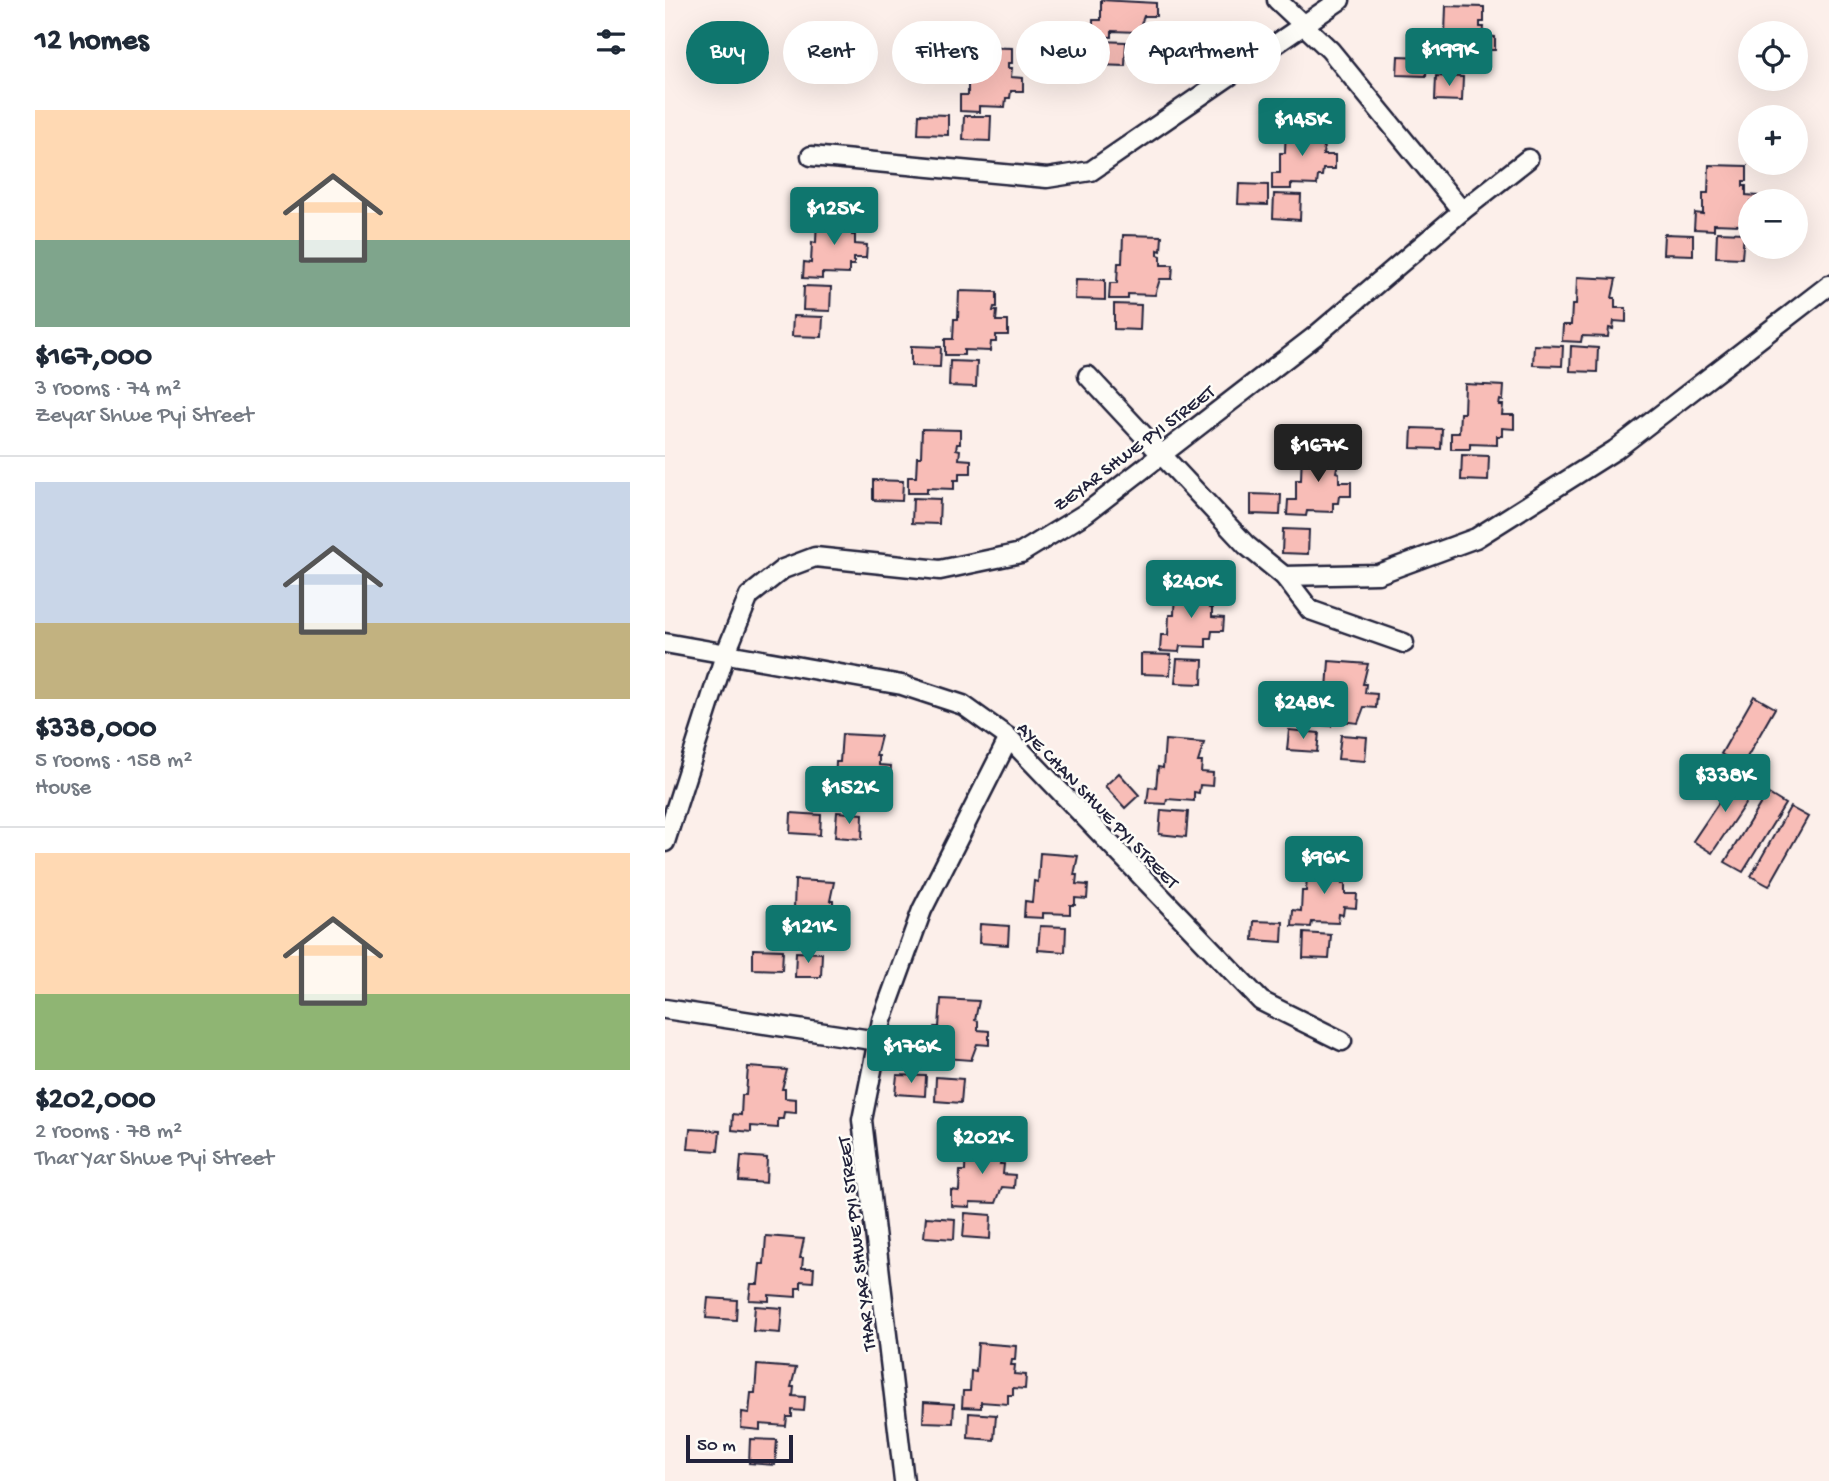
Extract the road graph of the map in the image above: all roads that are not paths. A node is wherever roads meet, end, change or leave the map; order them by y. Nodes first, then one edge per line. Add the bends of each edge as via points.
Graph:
1 (1277, 0) edge
2 (1340, 0) edge
3 (1305, 26) junction
4 (811, 156) dead end
5 (1528, 159) dead end
6 (1462, 211) junction
7 (1829, 285) edge
8 (1088, 376) dead end
9 (1160, 454) junction
10 (1285, 576) junction
11 (665, 643) edge
12 (1405, 643) dead end
13 (725, 654) junction
14 (1009, 738) junction
15 (665, 842) edge
16 (665, 1009) edge
17 (878, 1041) junction
18 (1342, 1041) dead end
19 (904, 1481) edge

1 - 3 street
2 - 3 street
3 - 4 street via 1114,158 1074,176 1047,178
3 - 6 street via 1330,50
5 - 6 street, ZEYAR SHWE PYI STREET
6 - 9 street, ZEYAR SHWE PYI STREET via 1315,336
7 - 10 street via 1615,450 1476,538 1378,574
8 - 9 street
9 - 10 street via 1246,545
9 - 13 street, ZEYAR SHWE PYI STREET via 1086,513 1021,552 940,570 815,558 783,569 750,596
10 - 12 street via 1310,610
11 - 13 street, AYE CHAN SHWE PYI STREET
13 - 14 street, AYE CHAN SHWE PYI STREET via 902,685 963,705
13 - 15 street, ZEYAR SHWE PYI STREET
14 - 17 street, THAR YAR SHWE PYI STREET via 922,910
14 - 18 street, AYE CHAN SHWE PYI STREET via 1261,1001
16 - 17 street
17 - 19 street, THAR YAR SHWE PYI STREET via 862,1120

